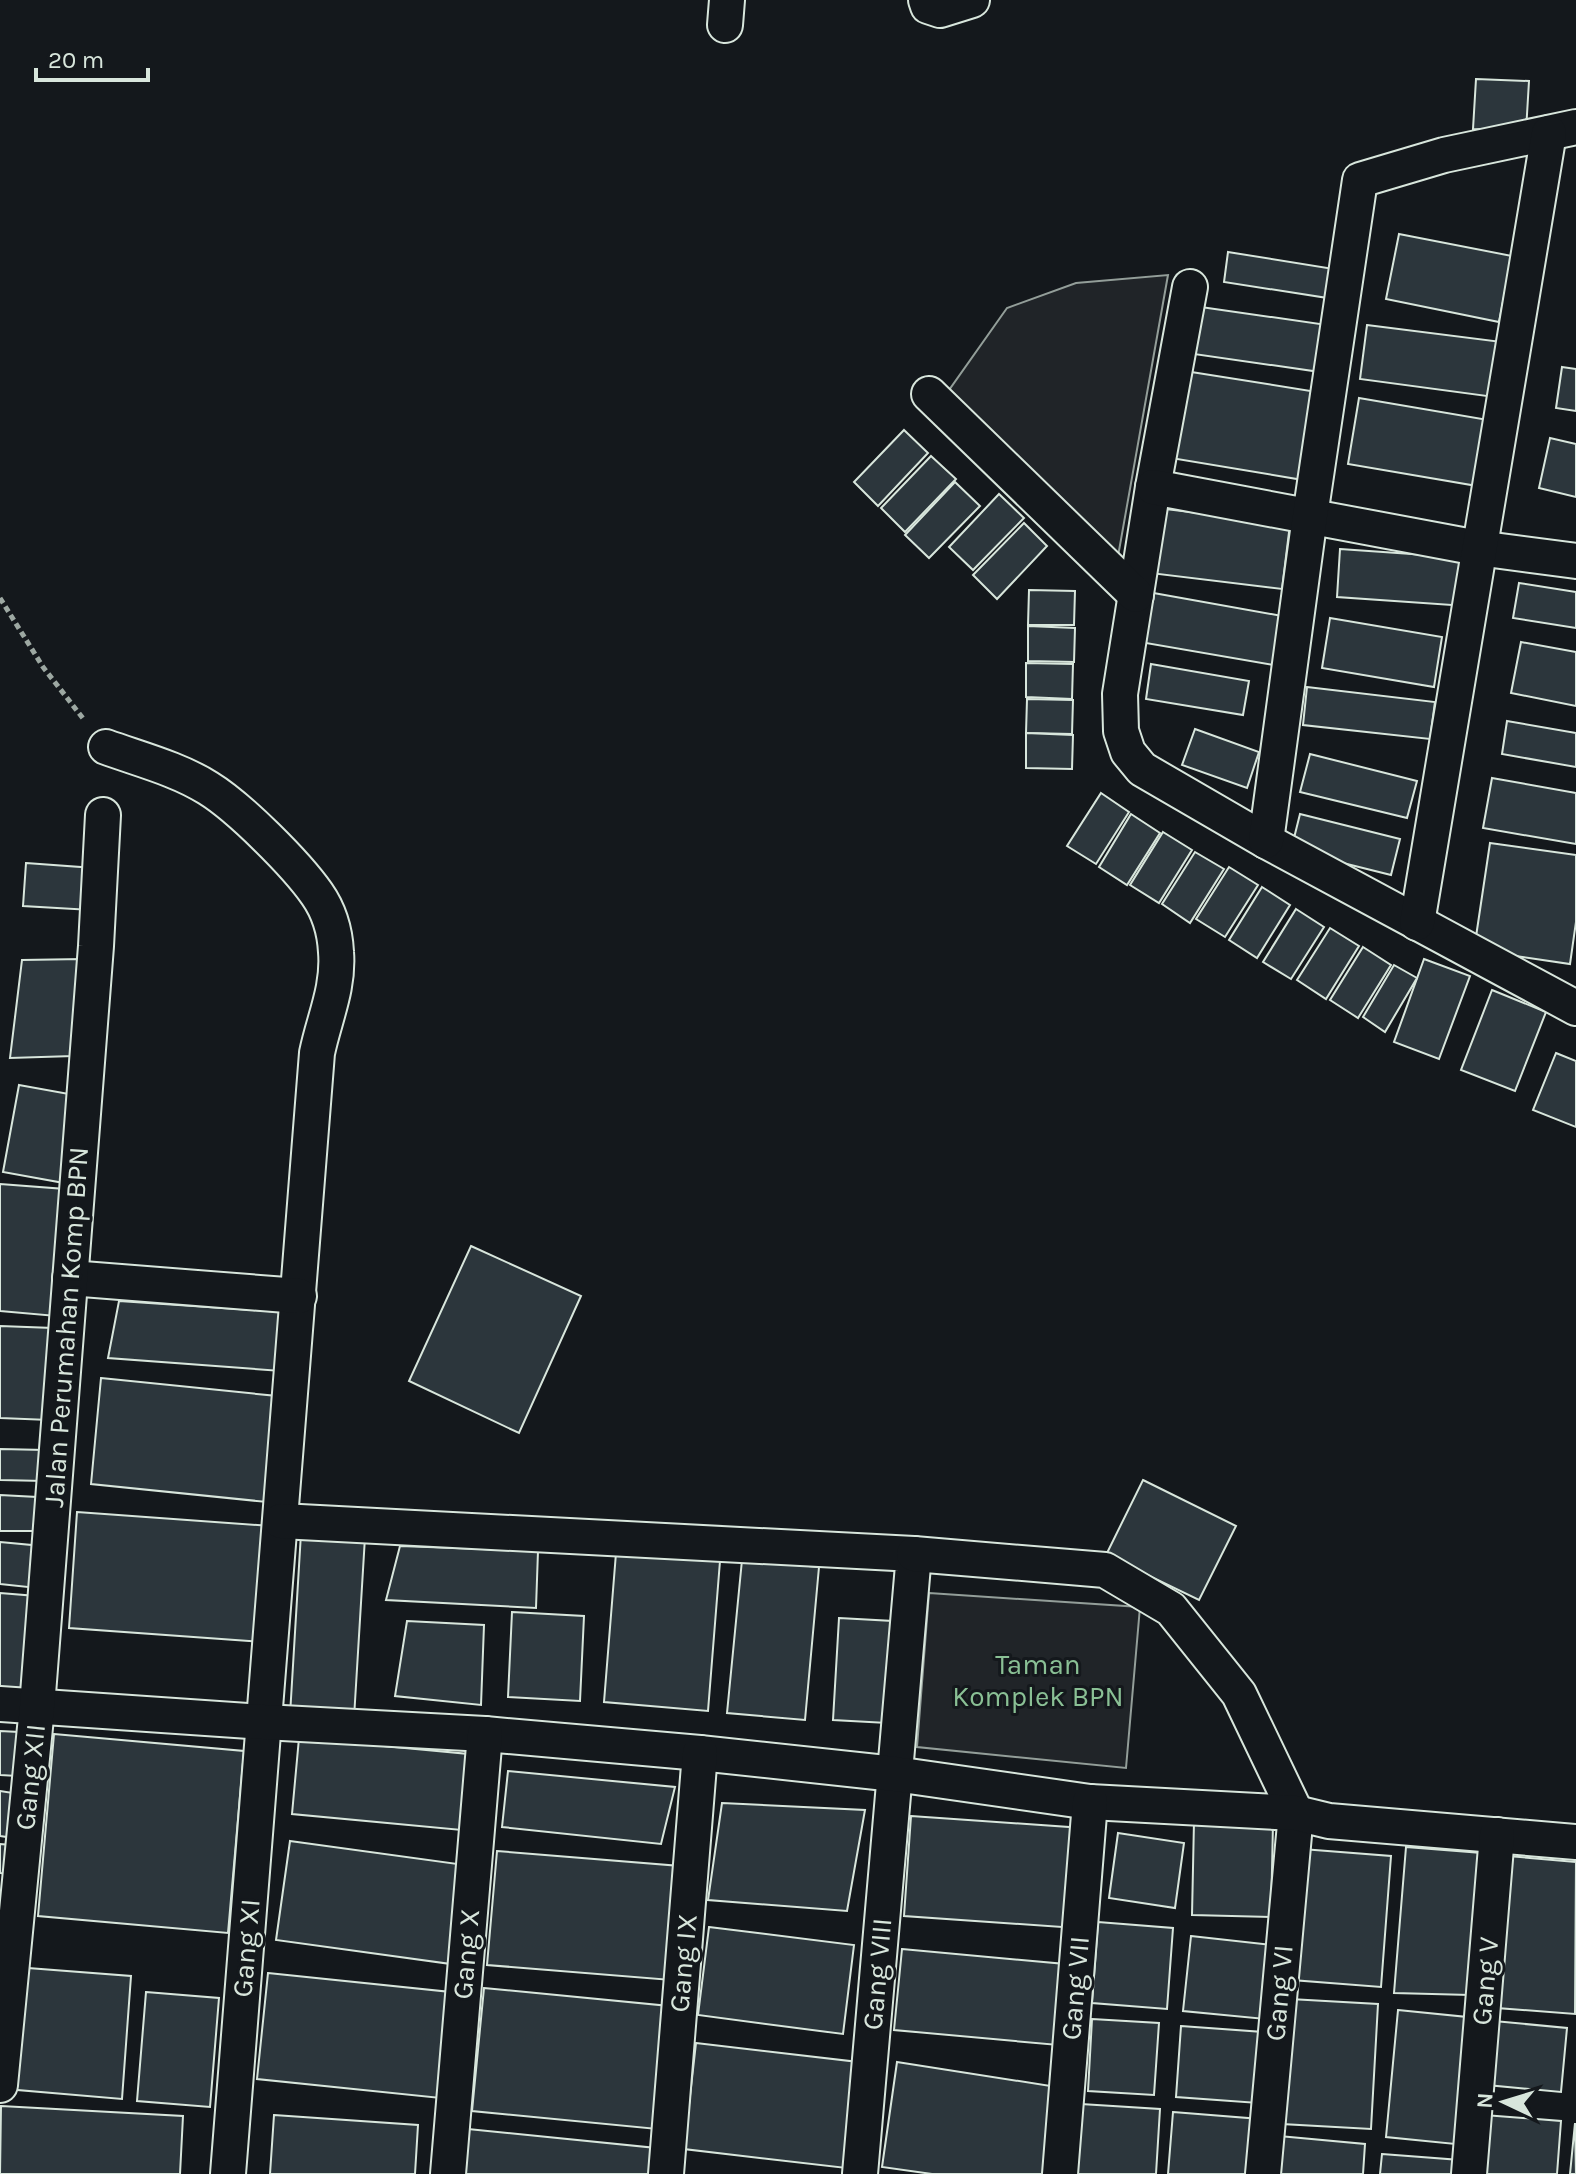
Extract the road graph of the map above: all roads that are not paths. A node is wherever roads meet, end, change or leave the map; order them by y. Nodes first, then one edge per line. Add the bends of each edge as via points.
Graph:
1 (926, 0) edge
2 (972, 0) edge
3 (1563, 130) edge
4 (1190, 287) dead end
5 (929, 394) dead end
6 (1153, 487) junction
7 (1310, 516) junction
8 (1478, 548) junction
9 (1576, 561) edge
10 (1136, 595) junction
11 (106, 747) road end
12 (103, 815) dead end
13 (1266, 841) junction
14 (1417, 923) junction
15 (1576, 1008) edge
16 (70, 1278) junction
17 (299, 1296) junction
18 (281, 1521) junction
19 (914, 1554) junction
20 (0, 1704) edge
21 (37, 1707) junction
22 (264, 1722) junction
23 (485, 1734) junction
24 (700, 1753) junction
25 (895, 1774) junction
26 (1090, 1802) junction
27 (1296, 1813) junction
28 (1497, 1835) junction
29 (1576, 1842) edge
30 (0, 2085) edge
31 (228, 2174) edge
32 (448, 2174) edge
33 (666, 2174) edge
34 (860, 2174) edge
35 (1060, 2174) edge
36 (1263, 2174) edge
37 (1469, 2174) edge

1 - 2 street via 940,10
3 - 7 street via 1444,155 1360,180
3 - 8 street
4 - 6 street
5 - 10 street
6 - 7 street
6 - 10 street
7 - 8 street
7 - 13 street
8 - 9 street
8 - 14 street
10 - 13 street via 1120,694 1121,731 1128,752 1142,769
11 - 17 street via 206,786 230,804 299,872 331,922 335,982 317,1053
12 - 16 street, Jalan Perumahan Komp BPN
13 - 14 street
14 - 15 street
16 - 17 street
16 - 21 street, Jalan Perumahan Komp BPN
17 - 18 street
18 - 19 street
18 - 22 street
19 - 25 street, Gang VIII
19 - 27 street via 1105,1570 1171,1609 1239,1694
20 - 21 street
21 - 22 street
21 - 30 street, Gang XII
22 - 23 street
22 - 31 street, Gang XI
23 - 24 street
23 - 32 street, Gang X
24 - 25 street
24 - 33 street, Gang IX
25 - 26 street
25 - 34 street, Gang VIII
26 - 27 street
26 - 35 street, Gang VII
27 - 28 street via 1329,1821
27 - 36 street, Gang VI
28 - 29 street
28 - 37 street, Gang V

